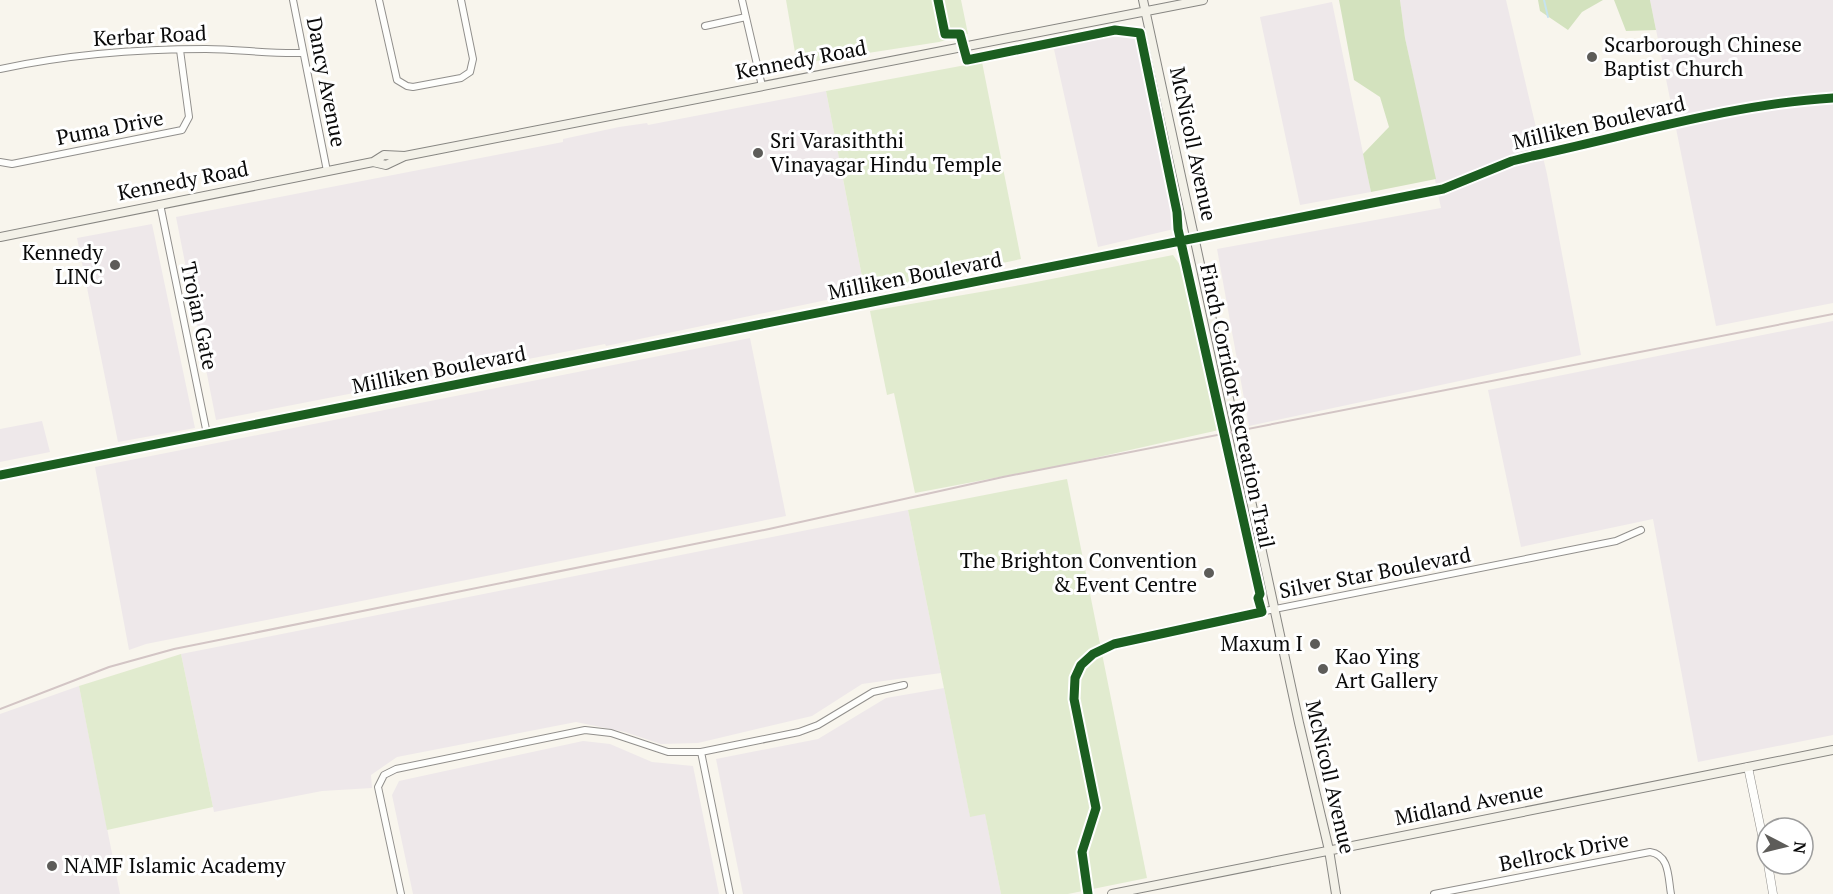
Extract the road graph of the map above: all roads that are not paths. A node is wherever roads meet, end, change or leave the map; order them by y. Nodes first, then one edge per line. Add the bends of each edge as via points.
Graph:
1 (293, 0) edge
2 (380, 0) edge
3 (461, 0) edge
4 (742, 0) edge
5 (1143, 0) edge
6 (1203, 0) edge
7 (1145, 12) junction
8 (746, 17) junction
9 (705, 26) dead end
10 (180, 51) junction
11 (302, 53) junction
12 (0, 69) edge
13 (762, 86) junction
14 (1833, 98) edge
15 (0, 162) edge
16 (327, 171) junction
17 (160, 204) junction
18 (0, 237) edge
19 (1195, 238) junction
20 (207, 434) junction
21 (0, 475) edge
22 (1641, 530) dead end
23 (1274, 609) junction
24 (1114, 644) dead end
25 (904, 685) dead end
26 (1833, 750) edge
27 (701, 752) junction
28 (1748, 767) junction
29 (1758, 816) edge
30 (1329, 850) junction
31 (1770, 876) edge
32 (401, 894) edge
33 (730, 894) edge
34 (1112, 894) edge
35 (1336, 894) edge
36 (1434, 894) edge
37 (1671, 894) edge
38 (1773, 894) edge

1 - 11 street, Dancy Avenue
2 - 3 street via 397,80 413,87 461,78 470,72 473,59
4 - 8 street
5 - 7 main road, McNicoll Avenue
6 - 7 main road, Kennedy Road
7 - 13 main road, Kennedy Road
7 - 19 main road, McNicoll Avenue
8 - 9 street
8 - 13 street
10 - 11 street, Kerbar Road
10 - 12 street, Kerbar Road via 52,58
10 - 15 street, Puma Drive via 189,117 182,130 12,164
11 - 16 street, Dancy Avenue
13 - 16 main road, Kennedy Road via 405,156 384,155 373,162
14 - 19 street, Milliken Boulevard via 1786,102 1687,121 1512,161 1443,189
16 - 17 main road, Kennedy Road
17 - 18 main road, Kennedy Road
17 - 20 street, Trojan Gate
19 - 20 street, Milliken Boulevard
19 - 23 main road, McNicoll Avenue
20 - 21 street, Milliken Boulevard
22 - 23 street, Silver Star Boulevard via 1616,541
23 - 24 street, Silver Star Boulevard
23 - 30 main road, McNicoll Avenue
25 - 27 street via 873,692 799,732
26 - 28 main road, Midland Avenue
27 - 32 street via 668,752 611,732 585,729 396,769 384,775 378,788
27 - 33 street
28 - 29 street
28 - 30 main road, Midland Avenue
30 - 34 main road, Midland Avenue
30 - 35 main road, McNicoll Avenue
31 - 38 street
36 - 37 street, Bellrock Drive via 1650,852 1664,860

